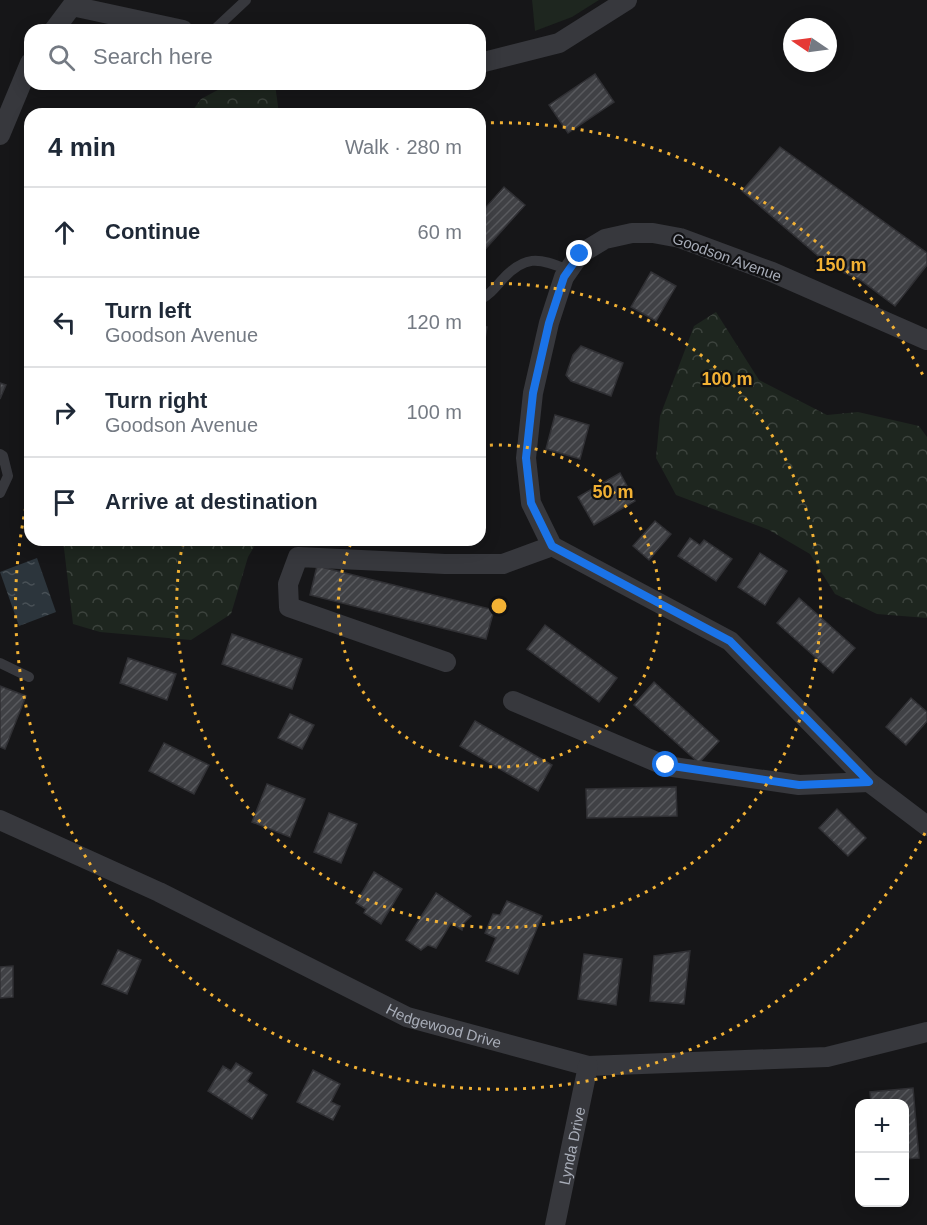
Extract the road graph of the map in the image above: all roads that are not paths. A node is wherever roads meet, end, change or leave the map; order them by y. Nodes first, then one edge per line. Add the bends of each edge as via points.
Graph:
1 (246, 0) edge
2 (627, 0) edge
3 (75, 3) edge
4 (59, 24) edge
5 (159, 24) edge
6 (220, 24) edge
7 (486, 61) edge
8 (24, 77) edge
9 (0, 135) edge
10 (568, 270) junction
11 (486, 297) edge
12 (927, 340) edge
13 (0, 454) edge
14 (0, 493) edge
15 (552, 546) junction
16 (446, 662) dead end
17 (0, 663) edge
18 (29, 677) dead end
19 (513, 701) dead end
20 (869, 782) junction
21 (0, 820) edge
22 (927, 826) edge
23 (927, 1032) edge
24 (588, 1066) junction
25 (555, 1225) edge

1 - 6 lane
2 - 7 street via 559,43
3 - 4 street
3 - 5 street
8 - 9 street
10 - 11 lane via 547,261 520,264
10 - 12 street, Goodson Avenue via 580,254 605,239 632,232 680,238 772,272
10 - 15 street, Goodson Avenue via 549,323 533,393 526,458 531,503
13 - 14 lane via 8,476
15 - 16 street via 503,564 297,557 288,584 289,608
15 - 20 street via 730,641
17 - 18 lane
19 - 20 street via 666,765 799,785
20 - 22 street
21 - 24 street, Hedgewood Drive via 159,892 408,1017
23 - 24 street, Hedgewood Drive via 827,1057
24 - 25 street, Lynda Drive

